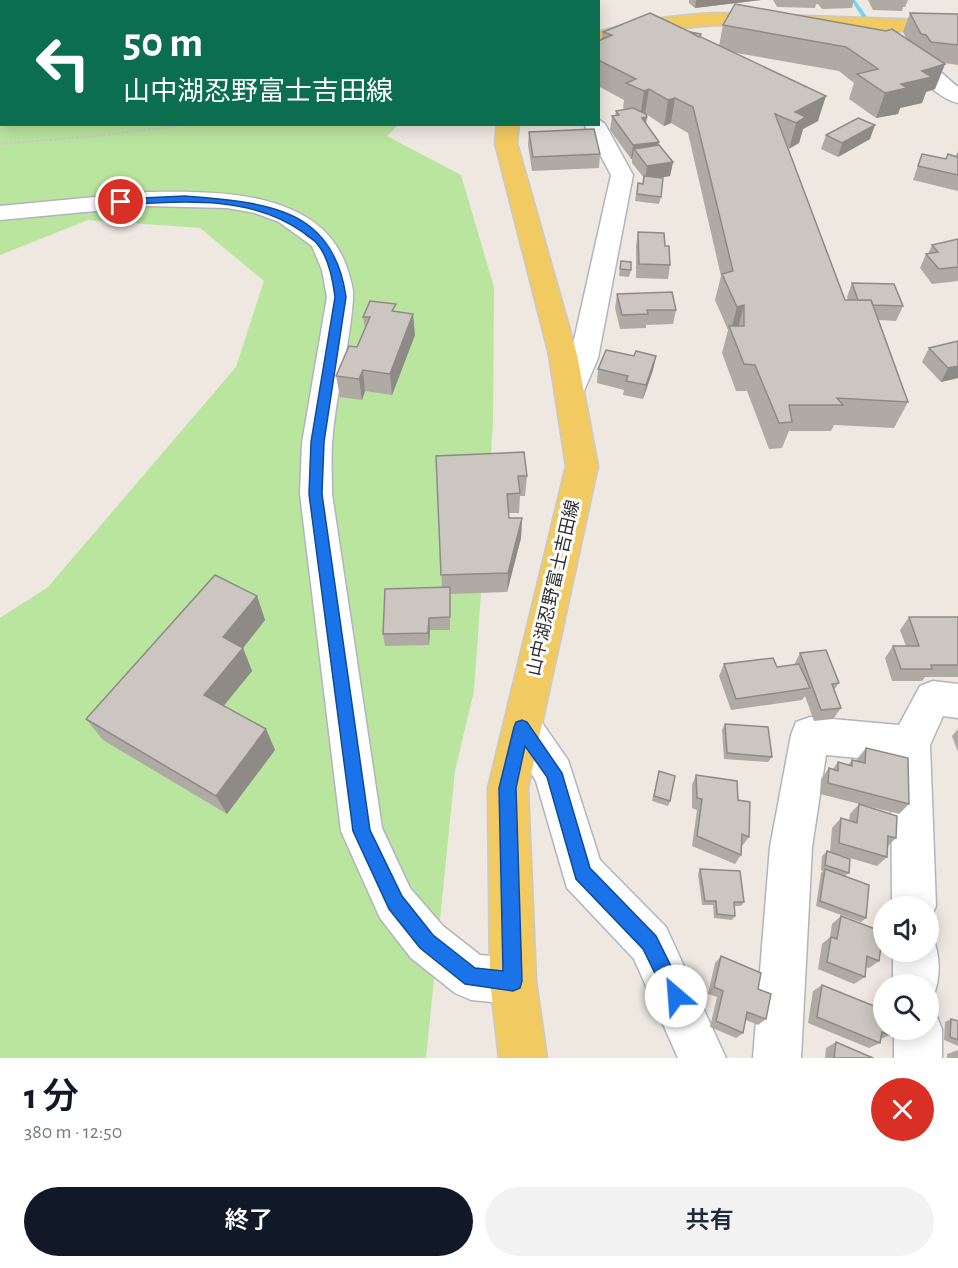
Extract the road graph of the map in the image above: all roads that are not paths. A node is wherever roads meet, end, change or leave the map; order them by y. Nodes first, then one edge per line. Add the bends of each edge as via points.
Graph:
1 (882, 24) junction
2 (958, 27) edge
3 (600, 37) edge
4 (958, 97) edge
5 (508, 126) edge
6 (595, 126) edge
7 (0, 213) edge
8 (570, 393) junction
9 (958, 701) edge
10 (522, 727) junction
11 (910, 744) junction
12 (915, 896) edge
13 (513, 981) junction
14 (918, 1040) edge
15 (523, 1058) edge
16 (702, 1058) edge
17 (777, 1058) edge
18 (918, 1058) edge

1 - 2 main road
1 - 3 main road via 694,19 657,23
1 - 4 street via 929,75
5 - 8 main road, 山中湖忍野富士吉田線 via 506,143
6 - 8 street via 622,176 584,358
7 - 13 street via 185,198 229,202 288,217 323,243 338,276 340,297 317,442 316,494 362,831 396,903 427,942 471,977
8 - 10 main road, 山中湖忍野富士吉田線 via 582,466
9 - 11 street via 933,698
10 - 13 main road, 山中湖忍野富士吉田線 via 508,788
10 - 16 street via 554,773 582,873 650,943
11 - 12 street
11 - 17 street via 810,735 790,848
13 - 15 main road, 山中湖忍野富士吉田線
14 - 18 street

